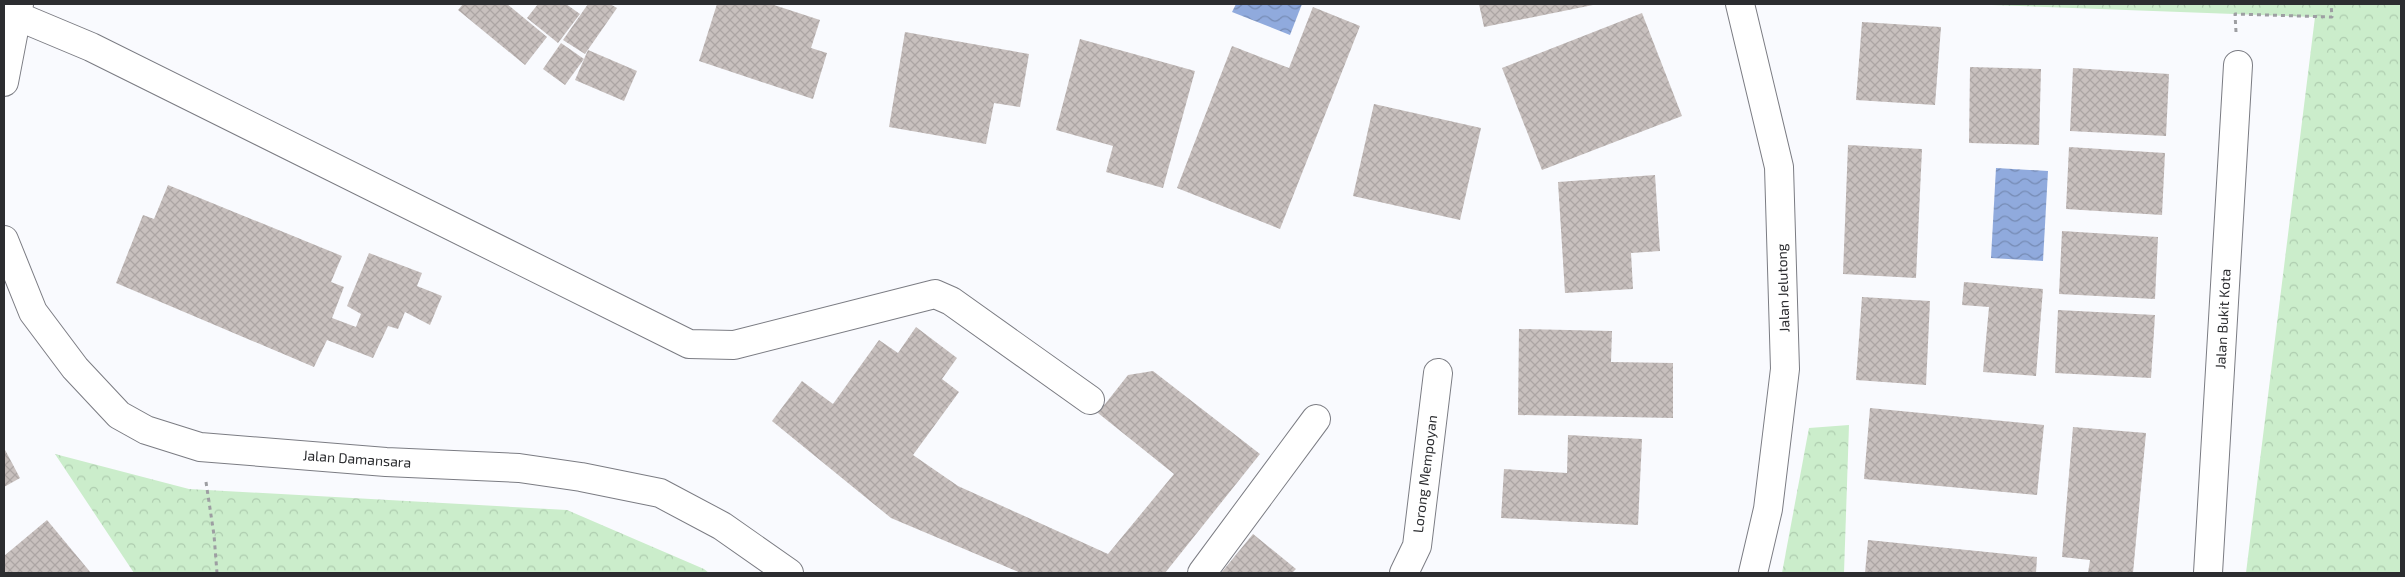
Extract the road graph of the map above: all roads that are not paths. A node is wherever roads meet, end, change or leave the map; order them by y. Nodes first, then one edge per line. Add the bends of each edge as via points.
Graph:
1 (1740, 4) edge
2 (18, 10) edge
3 (2238, 65) road end
4 (4, 82) edge
5 (4, 240) edge
6 (1438, 373) dead end
7 (1090, 400) dead end
8 (1316, 419) dead end
9 (789, 573) edge
10 (1202, 573) edge
11 (1404, 573) edge
12 (1753, 573) edge
13 (2208, 573) edge

1 - 12 street, Jalan Jelutong via 1779,167 1785,369 1768,509
2 - 4 street
2 - 7 street via 689,344 734,345 935,294 951,301
3 - 13 street, Jalan Bukit Kota
5 - 9 street, Jalan Damansara via 33,312 75,368 119,415 146,430 200,447 386,462 518,468 660,493 722,526
6 - 11 street, Lorong Mempoyan via 1416,546
8 - 10 street

